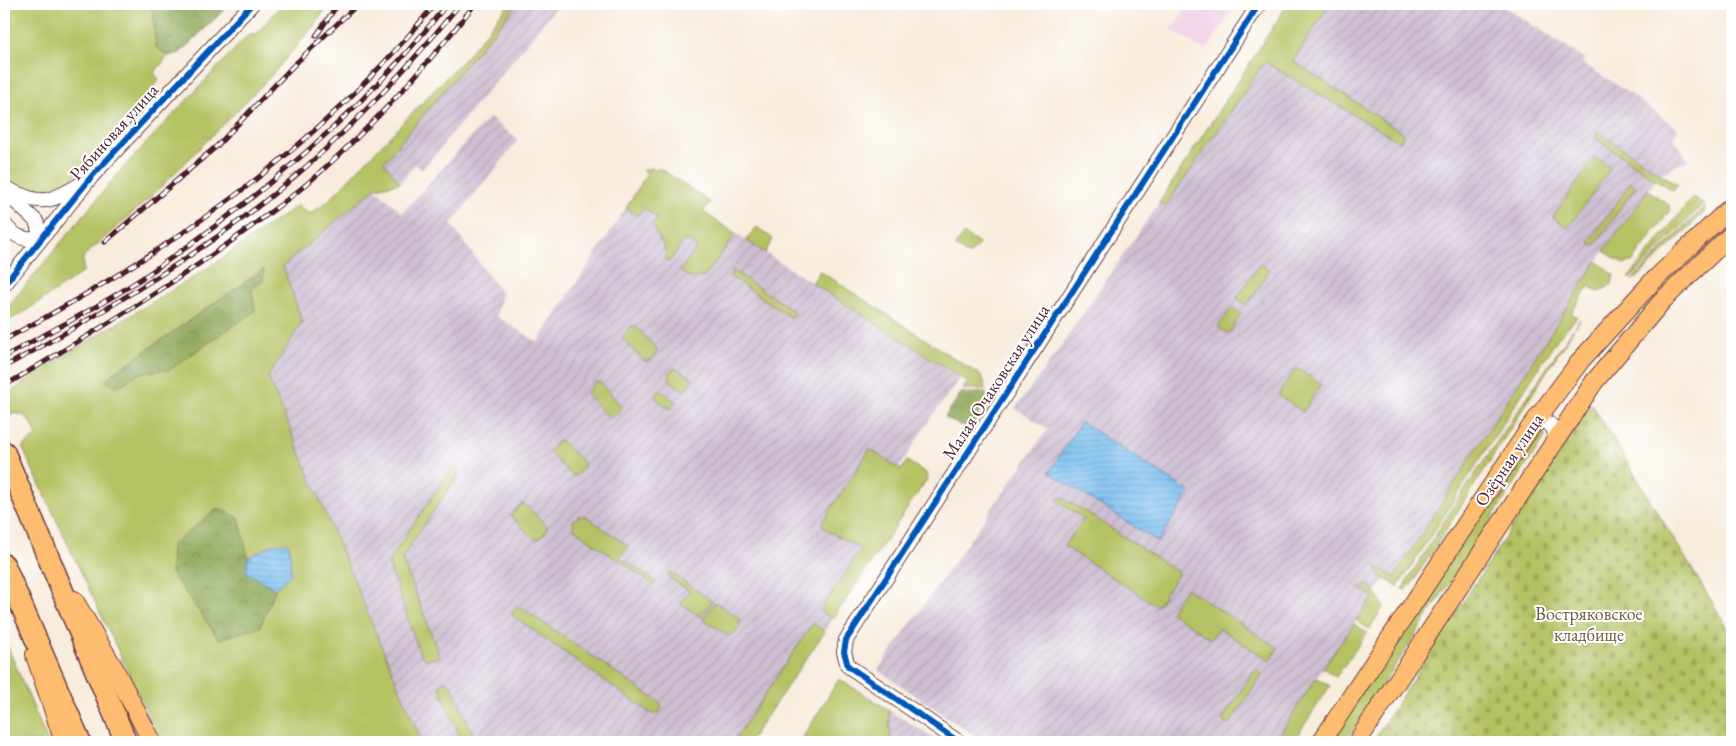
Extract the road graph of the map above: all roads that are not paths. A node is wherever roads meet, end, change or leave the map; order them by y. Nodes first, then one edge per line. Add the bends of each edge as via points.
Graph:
1 (252, 4) edge
2 (1259, 4) edge
3 (92, 176) junction
4 (4, 189) edge
5 (1732, 206) edge
6 (4, 224) edge
7 (1732, 234) edge
8 (41, 237) junction
9 (4, 285) edge
10 (1552, 398) junction
11 (1572, 414) junction
12 (1530, 428) junction
13 (1553, 442) junction
14 (4, 454) edge
15 (49, 560) junction
16 (4, 565) edge
17 (22, 608) junction
18 (67, 742) edge
19 (126, 742) edge
20 (152, 742) edge
21 (959, 742) edge
22 (1321, 742) edge
23 (1357, 742) edge

1 - 3 street, Рябиновая улица
2 - 21 street, Малая Очаковская улица via 846,640 844,652 848,666
3 - 4 street via 52,200 28,198
3 - 8 street, Рябиновая улица
4 - 8 street via 36,221
5 - 10 main road, Озёрная улица via 1651,283 1581,360
6 - 8 street via 22,239
7 - 11 main road, Озёрная улица via 1663,300 1594,382
8 - 9 street, Рябиновая улица
10 - 11 street via 1549,407 1552,415 1560,419
10 - 12 main road, Озёрная улица
11 - 13 main road, Озёрная улица
12 - 13 street via 1537,422 1546,422 1555,433
12 - 22 main road, Озёрная улица
13 - 23 main road, Озёрная улица
14 - 15 highway
15 - 19 highway
15 - 20 main road via 114,668
16 - 17 highway
17 - 18 main road via 44,687
17 - 18 highway via 54,681

